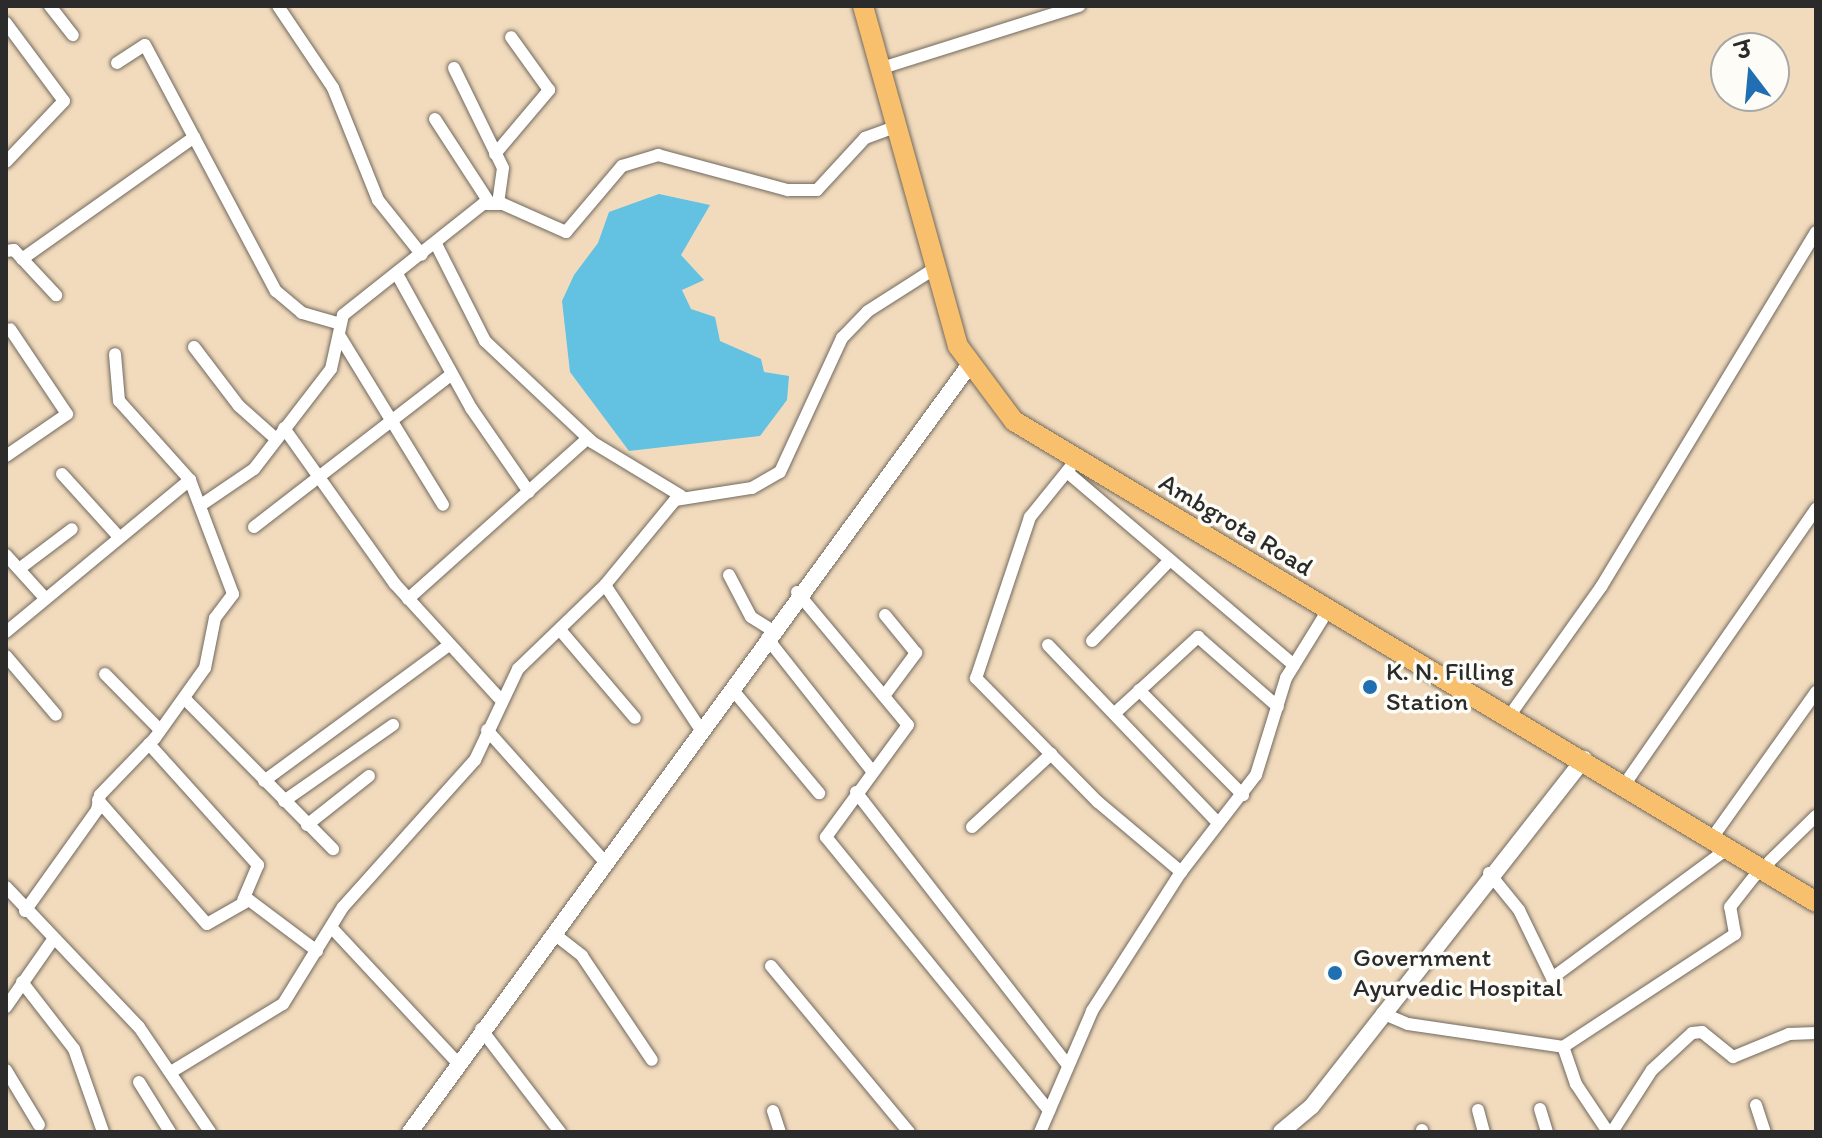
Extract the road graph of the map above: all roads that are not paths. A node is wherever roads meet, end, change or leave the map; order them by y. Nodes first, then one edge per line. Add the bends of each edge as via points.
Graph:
1 (50, 6) edge
2 (278, 6) edge
3 (863, 6) edge
4 (1079, 6) edge
5 (6, 23) edge
6 (73, 35) dead end
7 (511, 37) dead end
8 (117, 63) dead end
9 (454, 68) dead end
10 (879, 69) junction
11 (435, 119) dead end
12 (896, 127) junction
13 (194, 137) junction
14 (495, 154) junction
15 (6, 162) edge
16 (493, 203) junction
17 (1816, 232) edge
18 (436, 244) junction
19 (6, 251) edge
20 (422, 255) junction
21 (22, 259) junction
22 (934, 269) junction
23 (397, 274) junction
24 (56, 295) dead end
25 (338, 328) junction
26 (10, 329) dead end
27 (194, 347) dead end
28 (115, 354) dead end
29 (968, 367) junction
30 (451, 375) junction
31 (1010, 413) junction
32 (391, 422) junction
33 (284, 428) junction
34 (588, 438) junction
35 (276, 439) junction
36 (6, 456) edge
37 (1072, 465) junction
38 (62, 474) dead end
39 (321, 477) junction
40 (190, 480) junction
41 (529, 492) junction
42 (681, 496) junction
43 (201, 505) junction
44 (443, 505) dead end
45 (1816, 509) edge
46 (254, 527) dead end
47 (72, 529) dead end
48 (119, 537) junction
49 (6, 555) edge
50 (1168, 562) junction
51 (19, 569) junction
52 (729, 575) dead end
53 (605, 585) junction
54 (797, 592) junction
55 (43, 596) junction
56 (408, 599) junction
57 (1332, 611) junction
58 (885, 615) dead end
59 (561, 631) junction
60 (6, 632) edge
61 (770, 634) junction
62 (1092, 641) dead end
63 (1048, 645) dead end
64 (448, 646) junction
65 (6, 656) edge
66 (1294, 665) junction
67 (105, 674) dead end
68 (732, 689) junction
69 (1139, 690) junction
70 (1816, 692) edge
71 (884, 696) junction
72 (499, 698) junction
73 (185, 699) junction
74 (1278, 707) junction
75 (1115, 713) junction
76 (56, 715) dead end
77 (1510, 715) junction
78 (635, 718) dead end
79 (393, 725) dead end
80 (160, 730) junction
81 (487, 730) junction
82 (701, 730) junction
83 (149, 744) junction
84 (1051, 754) junction
85 (1590, 763) junction
86 (872, 771) junction
87 (369, 776) dead end
88 (1629, 778) junction
89 (264, 781) junction
90 (856, 792) junction
91 (819, 793) dead end
92 (1243, 795) junction
93 (98, 800) junction
94 (284, 801) junction
95 (1816, 816) edge
96 (1218, 823) junction
97 (307, 825) junction
98 (972, 827) dead end
99 (1722, 840) junction
100 (333, 849) dead end
101 (607, 864) junction
102 (1765, 866) junction
103 (1181, 872) junction
104 (1489, 873) junction
105 (6, 887) edge
106 (1816, 889) edge
107 (243, 900) junction
108 (1816, 902) edge
109 (25, 911) junction
110 (331, 927) junction
111 (553, 933) junction
112 (52, 941) junction
113 (317, 951) junction
114 (771, 966) dead end
115 (22, 982) junction
116 (6, 1007) edge
117 (1382, 1013) junction
118 (481, 1029) junction
119 (1816, 1033) edge
120 (1563, 1047) junction
121 (652, 1060) dead end
122 (457, 1062) junction
123 (1067, 1064) junction
124 (6, 1070) edge
125 (171, 1072) junction
126 (139, 1082) dead end
127 (1756, 1105) dead end
128 (1540, 1109) dead end
129 (1049, 1110) junction
130 (1478, 1110) dead end
131 (773, 1111) dead end
132 (39, 1125) dead end
133 (416, 1129) edge
134 (103, 1132) edge
135 (170, 1132) edge
136 (210, 1132) edge
137 (560, 1132) edge
138 (780, 1132) edge
139 (909, 1132) edge
140 (1040, 1132) edge
141 (1281, 1132) edge
142 (1484, 1132) edge
143 (1547, 1132) edge
144 (1610, 1132) edge
145 (1765, 1132) edge

1 - 6 street
2 - 20 street via 333,88 378,200
3 - 10 main road, Ambgrota Road
4 - 10 street
5 - 15 street via 64,101
7 - 14 street via 549,90
8 - 13 street via 145,45
9 - 14 street
10 - 12 main road, Ambgrota Road
11 - 16 street
12 - 16 street via 865,138 817,190 788,190 658,155 622,166 566,232
12 - 22 main road, Ambgrota Road
13 - 21 street
13 - 25 street via 276,291 302,313
14 - 16 street via 504,175
16 - 18 street
17 - 77 street via 1601,587
18 - 20 street
18 - 34 street via 485,341
19 - 21 street
20 - 23 street
21 - 24 street
22 - 29 main road, Ambgrota Road
22 - 42 street via 868,311 842,338 780,472 752,488
23 - 25 street
23 - 30 street
25 - 32 street
25 - 33 street via 338,359
26 - 36 street via 67,414
27 - 35 street via 239,406
28 - 40 street via 119,401
29 - 31 main road, Ambgrota Road
29 - 54 street
30 - 32 street
30 - 41 street
31 - 37 main road, Ambgrota Road
31 - 57 main road via 1079,446
32 - 39 street
32 - 44 street
33 - 35 street
33 - 39 street
34 - 41 street
34 - 42 street
35 - 43 street via 254,469
37 - 50 street
37 - 57 main road, Ambgrota Road
37 - 84 street via 1030,517 976,675
38 - 48 street
39 - 46 street
39 - 56 street
40 - 43 street
40 - 48 street
41 - 56 street
42 - 53 street
43 - 73 street via 233,594 215,618 209,660
45 - 88 street
47 - 51 street
48 - 55 street
49 - 51 street
50 - 62 street
50 - 66 street
51 - 55 street
52 - 61 street via 751,617
53 - 59 street
53 - 82 street
54 - 61 street
54 - 71 street
55 - 60 street
56 - 64 street
57 - 66 street
57 - 77 main road, Ambgrota Road
58 - 71 street via 916,653
59 - 72 street via 518,669
59 - 78 street
61 - 68 street
61 - 86 street
63 - 75 street
64 - 72 street
64 - 89 street
65 - 76 street
66 - 74 street
67 - 80 street
68 - 82 street
68 - 91 street
69 - 74 street via 1198,637
69 - 75 street
69 - 92 street
70 - 99 street
71 - 86 street via 908,725
72 - 81 street
73 - 80 street
73 - 89 street
74 - 92 street via 1262,763
75 - 96 street
77 - 85 main road, Ambgrota Road
79 - 94 street
80 - 83 street
81 - 101 street
81 - 110 street via 475,760
82 - 101 street
83 - 93 street
83 - 107 street via 258,865
84 - 98 street
84 - 103 street
85 - 88 main road
85 - 99 main road, Ambgrota Road
85 - 104 street
86 - 90 street
87 - 97 street
88 - 99 main road
89 - 94 street
90 - 123 street
90 - 129 street via 826,837
92 - 96 street
93 - 107 street via 207,924
93 - 109 street
94 - 97 street
95 - 102 street
96 - 103 street
97 - 100 street
99 - 102 main road, Ambgrota Road
99 - 104 street via 1552,978 1519,910
101 - 111 street
102 - 106 main road
102 - 108 main road, Ambgrota Road
102 - 120 street via 1730,907 1735,934
103 - 123 street
104 - 117 street
105 - 109 street
107 - 113 street
109 - 112 street
110 - 113 street
110 - 122 street
111 - 118 street
111 - 121 street via 582,956
112 - 115 street
112 - 125 street via 129,1015
113 - 125 street via 272,1014
114 - 139 street
115 - 116 street
115 - 134 street via 74,1049
117 - 120 street via 1408,1024
117 - 141 street via 1312,1106
118 - 122 street
118 - 137 street
119 - 144 street via 1789,1034 1733,1057 1702,1032 1692,1033 1652,1070
120 - 144 street via 1576,1084
122 - 133 street
123 - 129 street
124 - 132 street
125 - 136 street
126 - 135 street
127 - 145 street
128 - 143 street
129 - 140 street
130 - 142 street
131 - 138 street

